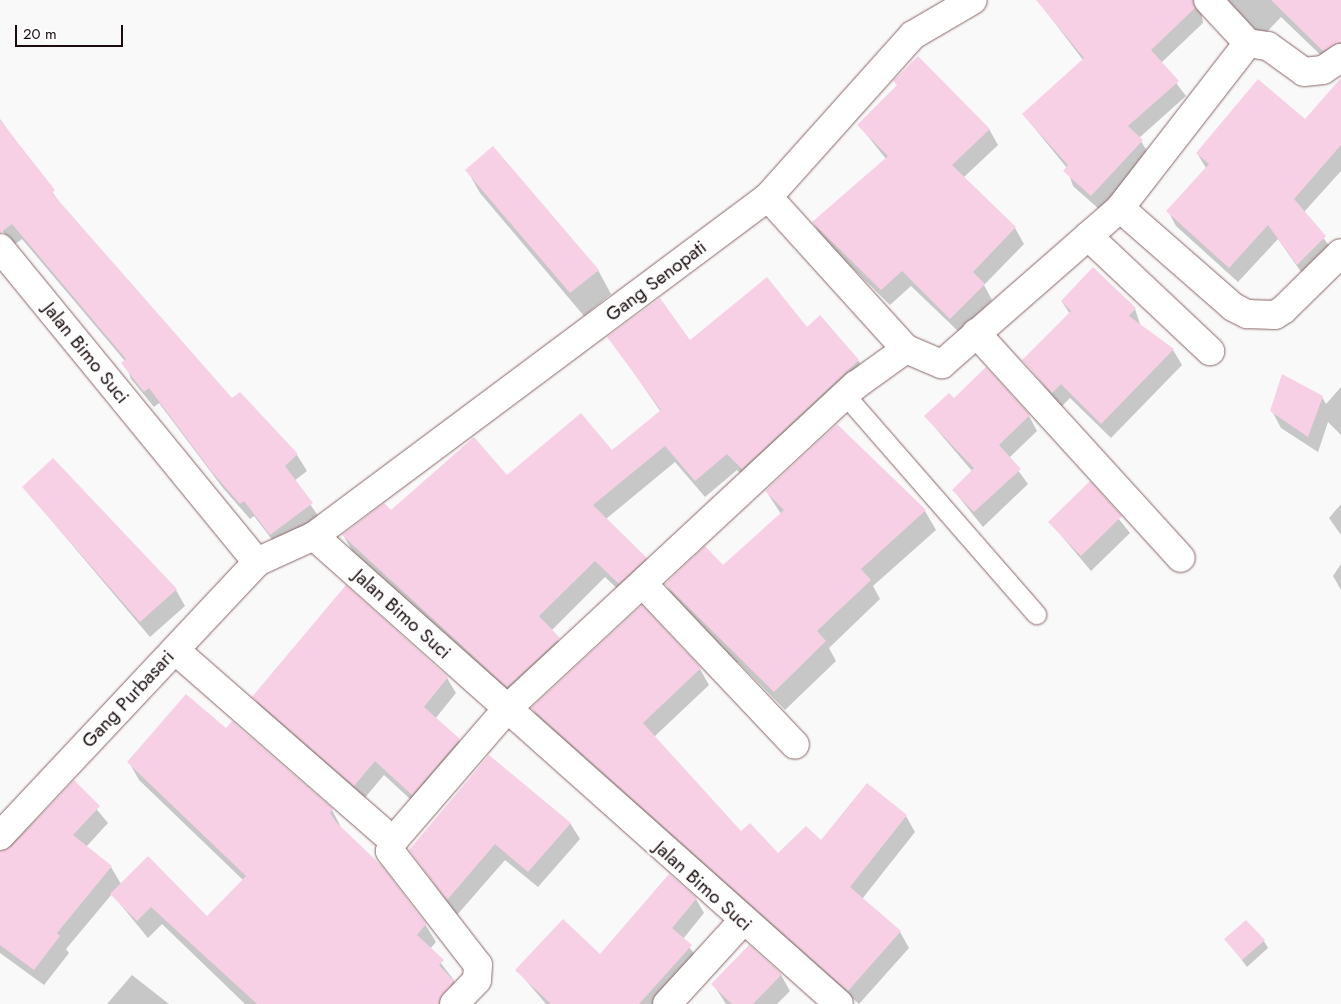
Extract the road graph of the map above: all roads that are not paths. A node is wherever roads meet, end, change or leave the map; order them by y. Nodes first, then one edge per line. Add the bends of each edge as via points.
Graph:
1 (973, 0) edge
2 (1208, 0) edge
3 (1248, 43) junction
4 (1341, 58) edge
5 (768, 197) junction
6 (1120, 208) junction
7 (1088, 236) junction
8 (0, 248) edge
9 (1341, 253) edge
10 (976, 332) junction
11 (906, 349) junction
12 (1210, 351) dead end
13 (845, 395) junction
14 (314, 536) junction
15 (1181, 558) dead end
16 (257, 562) junction
17 (643, 584) junction
18 (1036, 614) dead end
19 (175, 650) junction
20 (508, 708) junction
21 (795, 745) dead end
22 (0, 836) edge
23 (393, 841) junction
24 (742, 922) junction
25 (454, 1004) edge
26 (667, 1004) edge
27 (839, 1004) edge

1 - 5 street, Gang Senopati via 913,35
2 - 3 street
3 - 4 street via 1268,46 1304,72 1323,70
3 - 6 street
5 - 11 street
5 - 14 street, Gang Senopati
6 - 7 street
6 - 9 street via 1233,307 1247,314 1275,315 1283,310
7 - 10 street
7 - 12 street
8 - 16 street, Jalan Bimo Suci
10 - 11 street via 942,364
10 - 15 street
11 - 13 street
13 - 17 street
13 - 18 lane
14 - 16 street
14 - 20 street, Jalan Bimo Suci
16 - 19 street, Gang Purbasari
17 - 20 street
17 - 21 street
19 - 22 street, Gang Purbasari
19 - 23 street
20 - 23 street
20 - 24 street, Jalan Bimo Suci
23 - 25 street via 393,861 478,965 477,980
24 - 26 street
24 - 27 street, Jalan Bimo Suci

